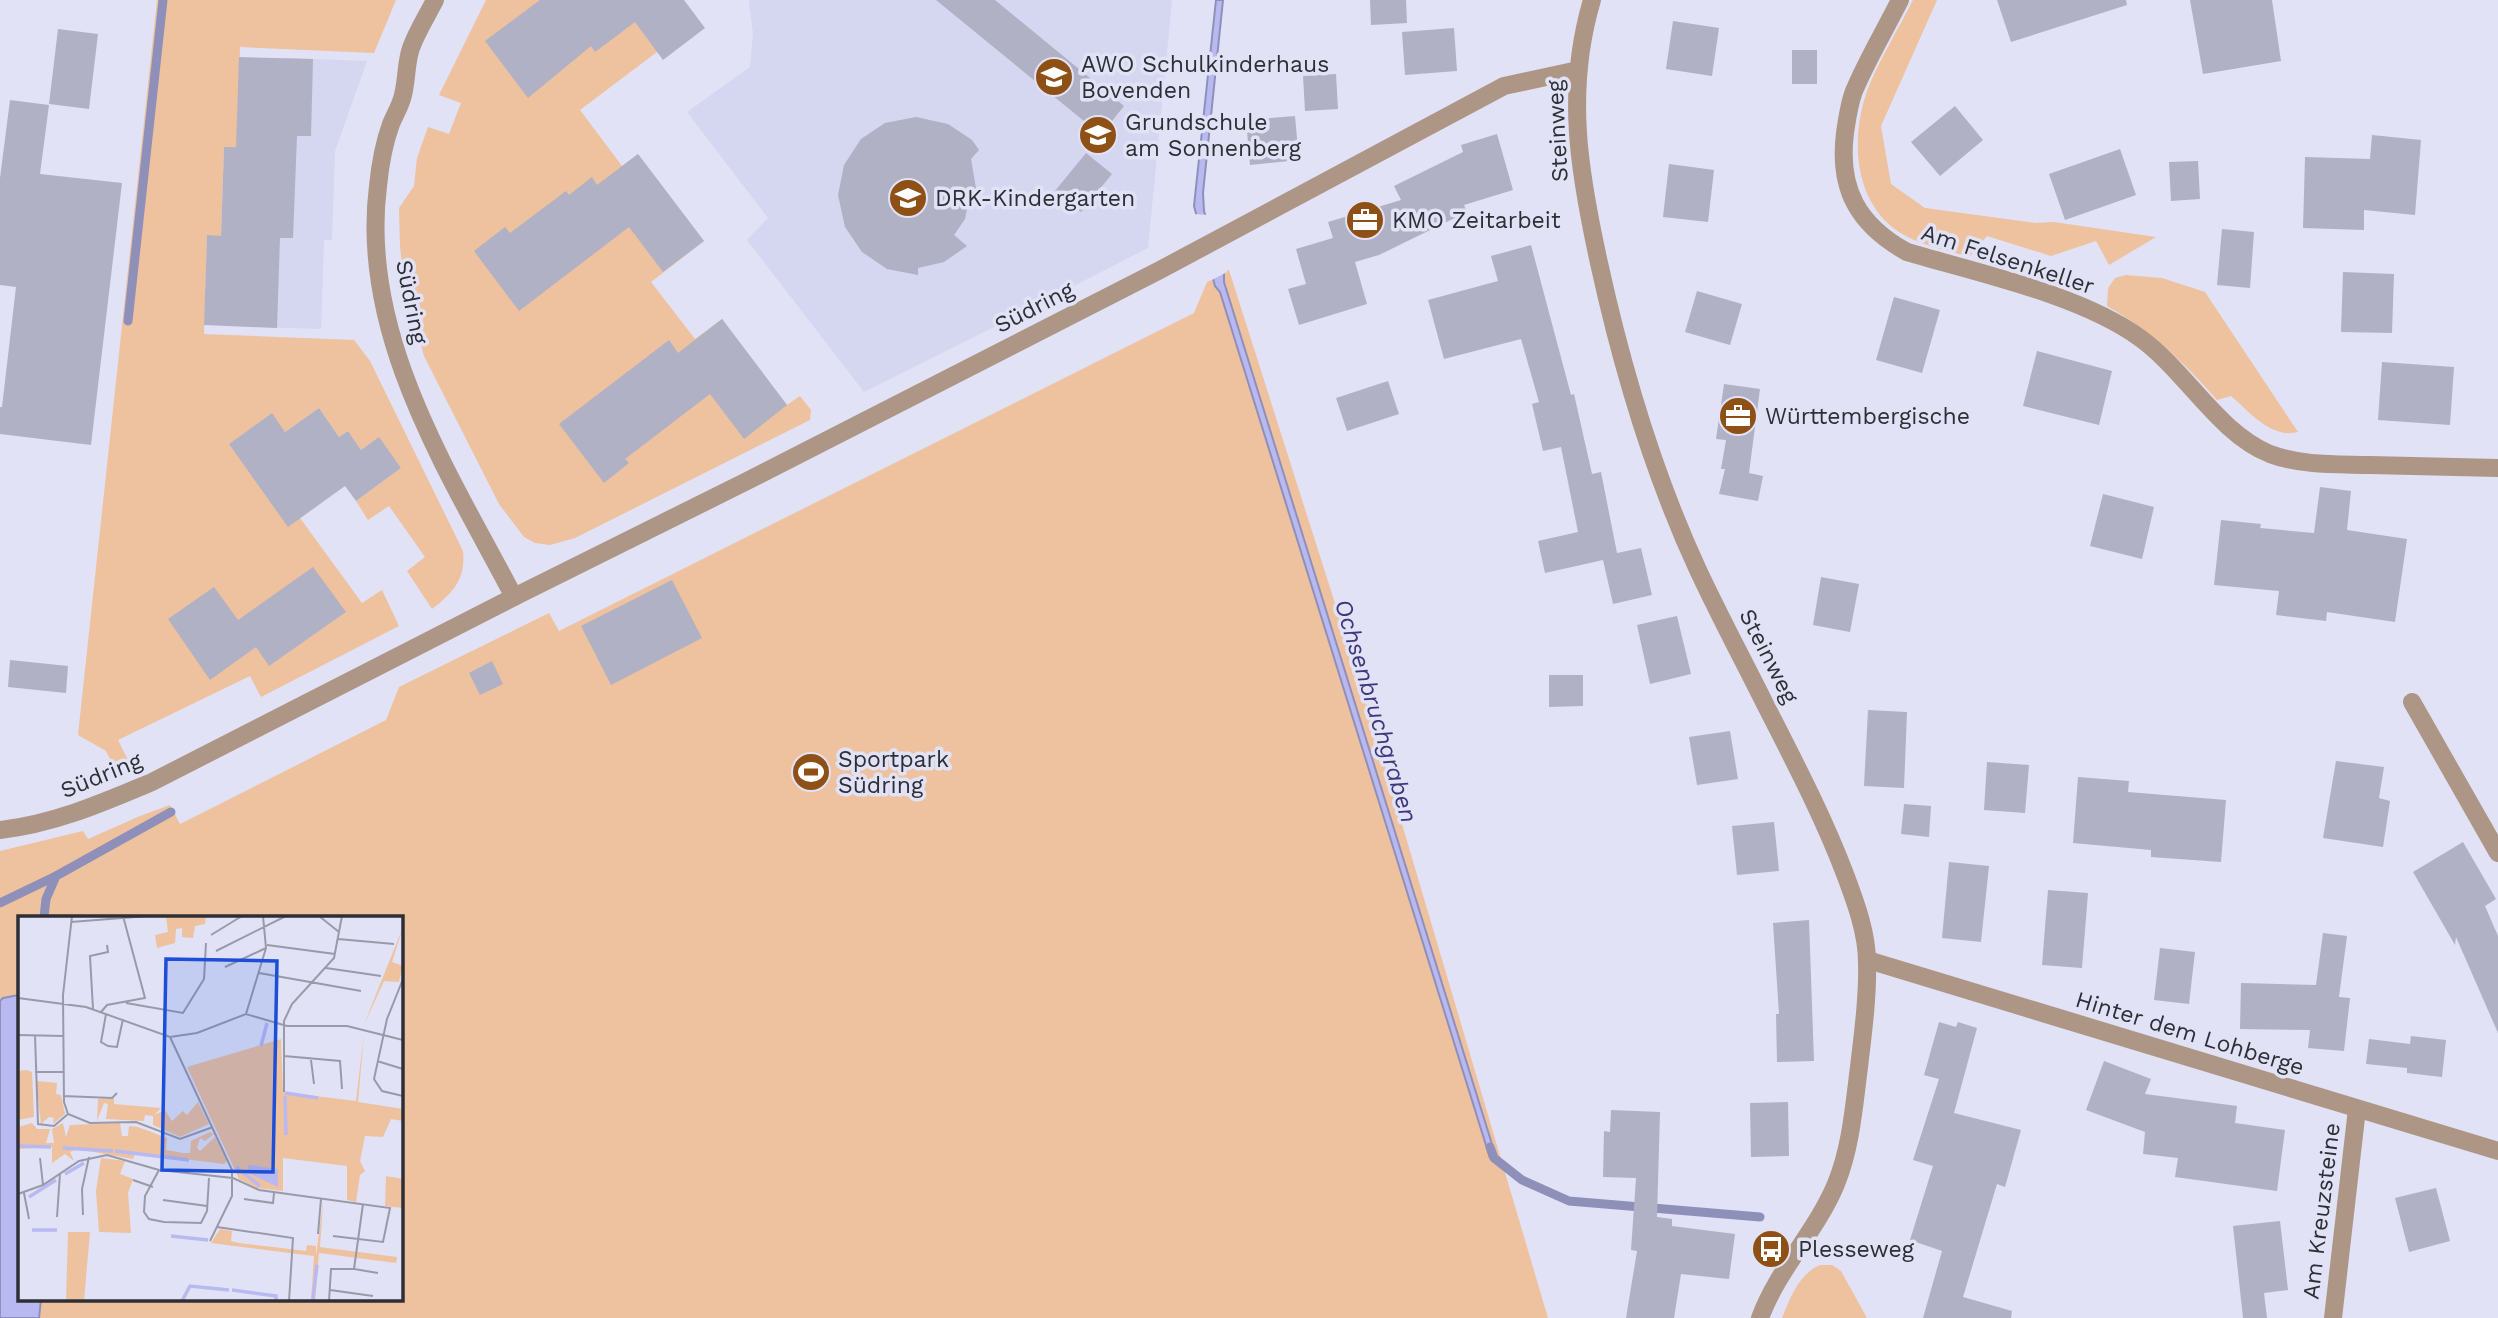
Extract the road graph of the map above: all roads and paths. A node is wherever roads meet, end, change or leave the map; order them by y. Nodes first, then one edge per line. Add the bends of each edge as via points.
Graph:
1 (435, 0) edge
2 (1592, 0) edge
3 (1900, 0) edge
4 (1578, 70) junction
5 (2498, 468) edge
6 (514, 597) junction
7 (2412, 702) dead end
8 (0, 830) edge
9 (2498, 853) edge
10 (1868, 960) junction
11 (2357, 1109) junction
12 (2498, 1151) edge
13 (1760, 1318) edge
14 (2333, 1318) edge

1 - 6 street, Südring via 411,49 403,96 383,156 376,212 379,268 395,349 408,384
2 - 4 street, Steinweg
3 - 5 street, Am Felsenkeller via 1854,92 1843,146 1851,199 1866,222 1886,240 1907,251 2058,297 2109,319 2141,338 2248,443 2272,455 2322,464
4 - 6 street, Südring via 1504,86 1194,252
4 - 10 street, Steinweg via 1578,150 1586,202 1631,388 1698,569 1837,852 1855,900
6 - 8 street, Südring via 152,782 67,817
7 - 9 street
10 - 11 street, Hinter dem Lohberge
10 - 13 street, Steinweg via 1847,1148 1836,1183 1776,1282
11 - 12 street, Hinter dem Lohberge
11 - 14 street, Am Kreuzsteine

